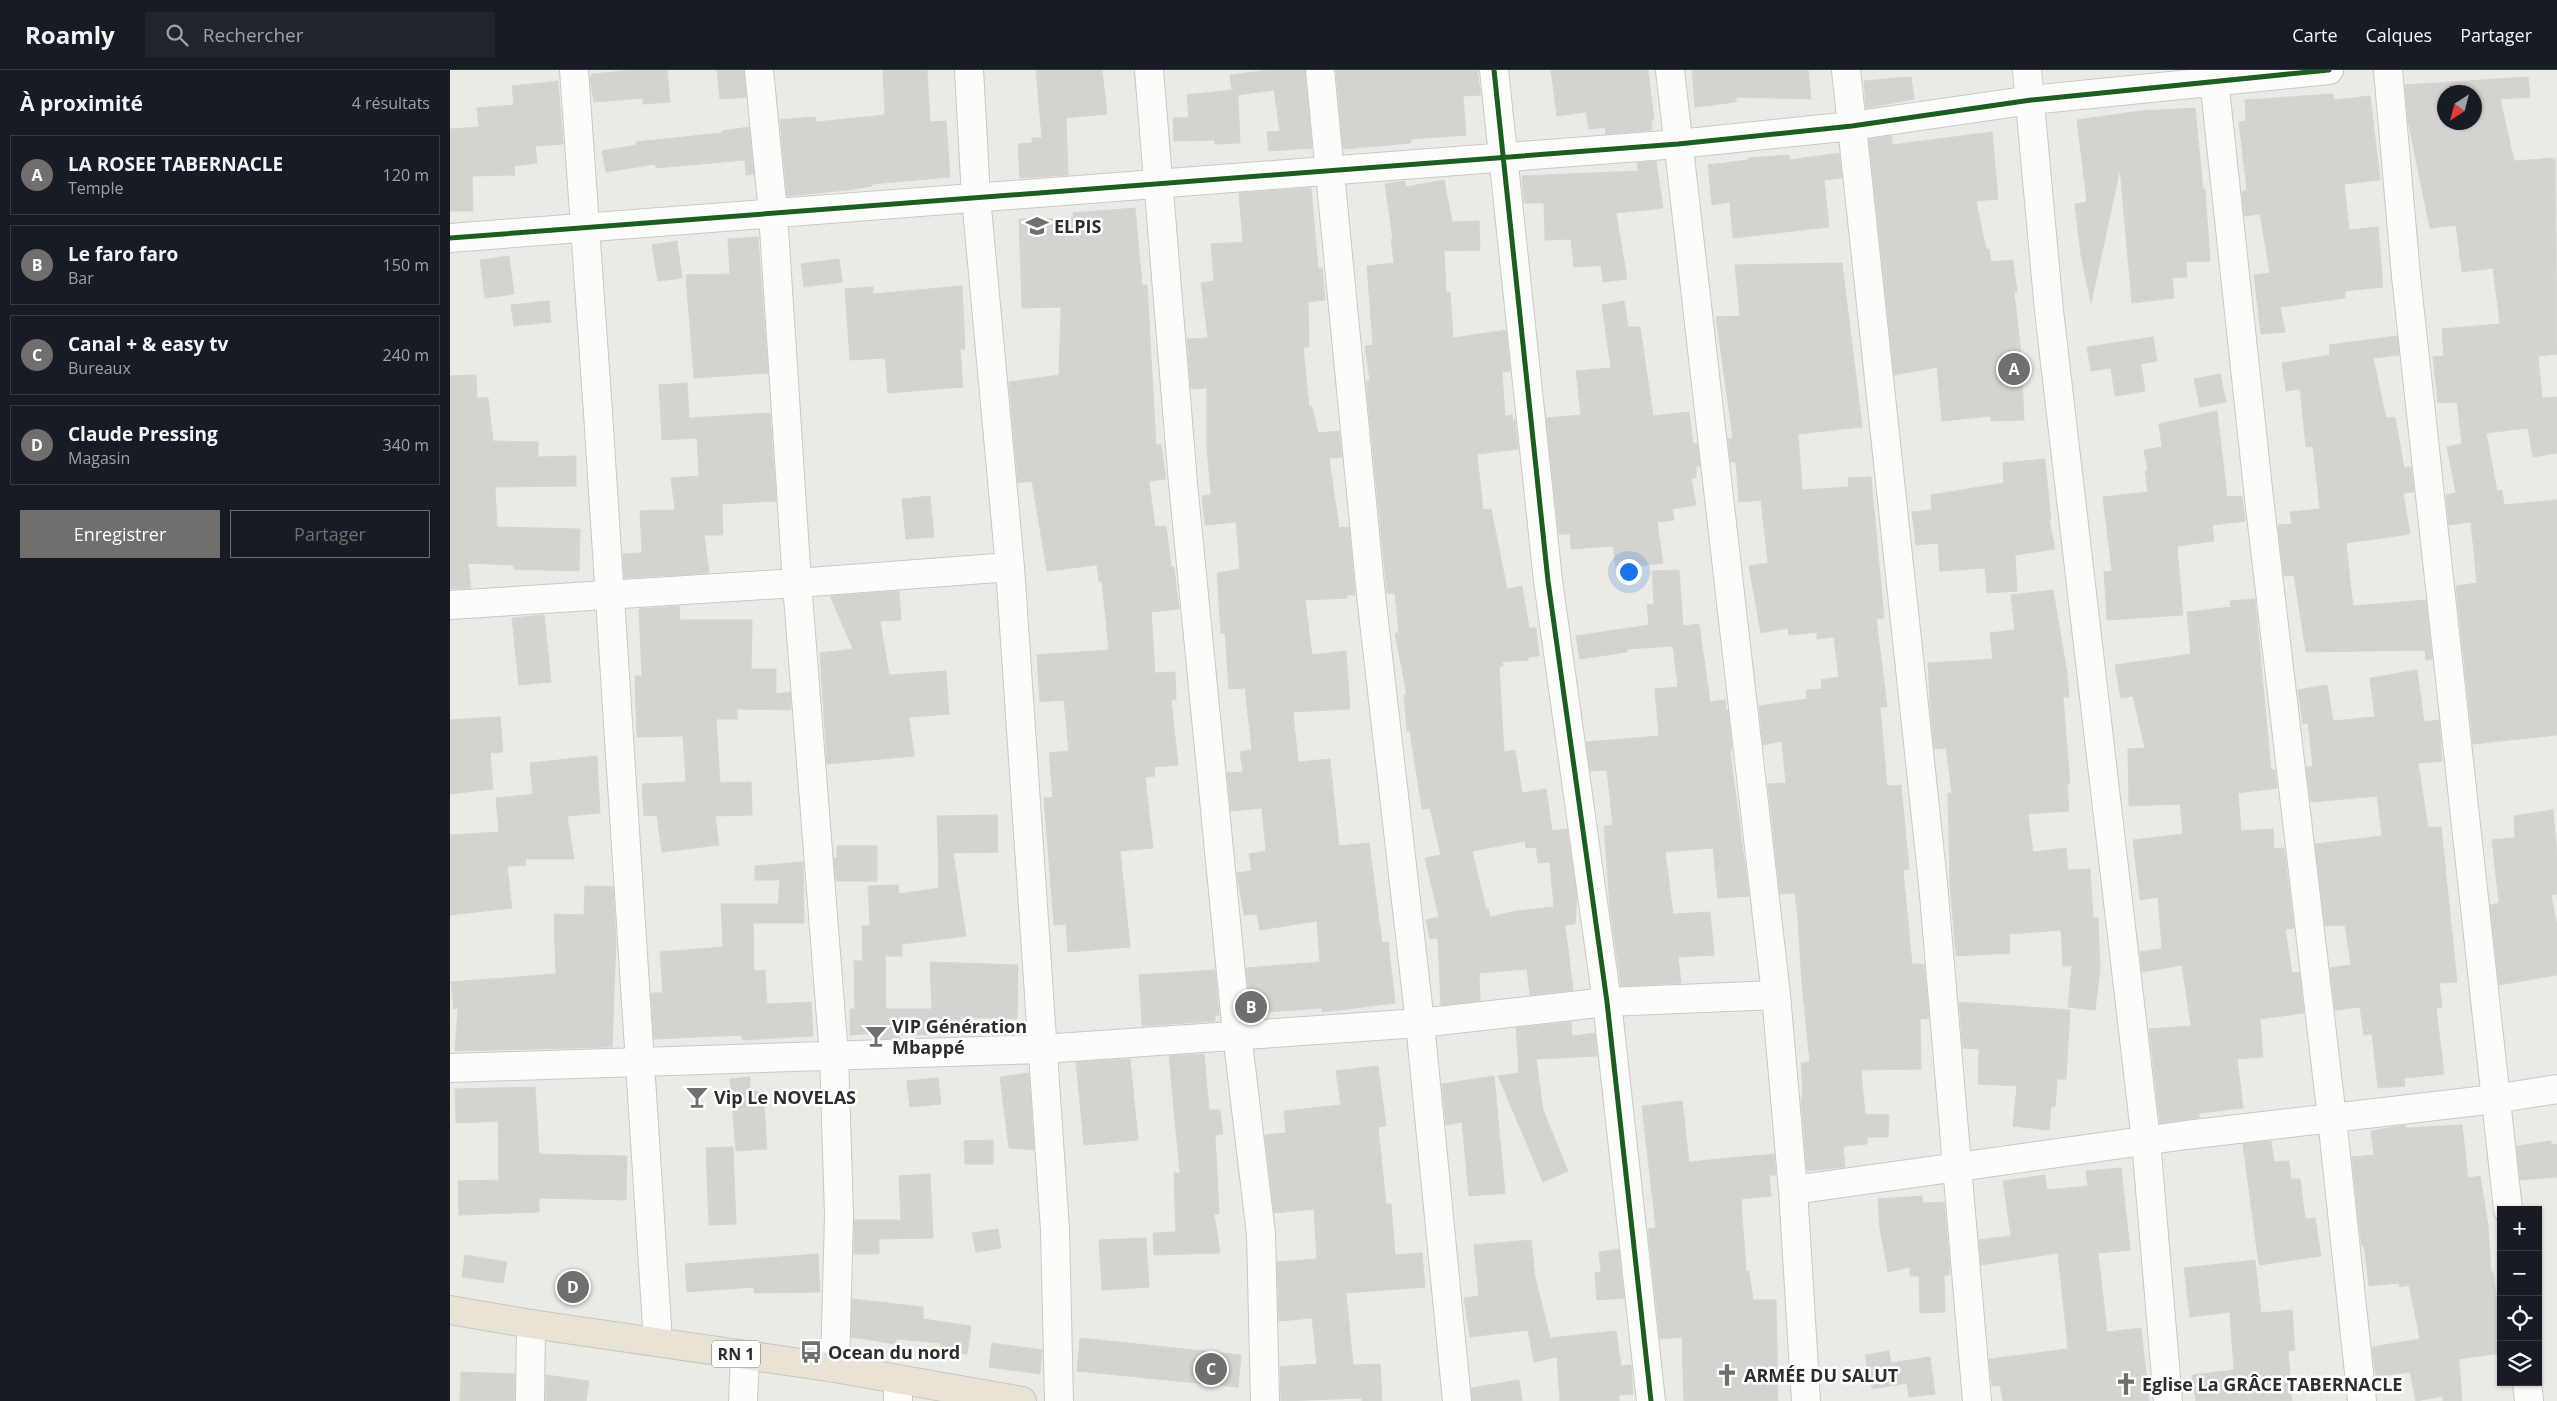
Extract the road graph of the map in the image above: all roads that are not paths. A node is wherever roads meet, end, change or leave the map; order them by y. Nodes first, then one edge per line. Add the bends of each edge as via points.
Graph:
1 (574, 70) edge
2 (759, 70) edge
3 (969, 70) edge
4 (1149, 70) edge
5 (1320, 70) edge
6 (1494, 70) edge
7 (1670, 70) edge
8 (1846, 70) edge
9 (2027, 70) edge
10 (2329, 70) edge
11 (2388, 70) edge
12 (2213, 76) edge
13 (2030, 100) junction
14 (1852, 126) junction
15 (1678, 144) junction
16 (1503, 157) junction
17 (1330, 170) junction
18 (1159, 183) junction
19 (976, 197) junction
20 (773, 213) junction
21 (584, 228) junction
22 (450, 238) edge
23 (1010, 567) junction
24 (796, 583) junction
25 (609, 596) junction
26 (450, 605) edge
27 (1776, 995) junction
28 (1607, 1002) junction
29 (1420, 1023) junction
30 (1237, 1034) junction
31 (1042, 1049) junction
32 (834, 1056) junction
33 (638, 1062) junction
34 (450, 1068) edge
35 (2557, 1089) edge
36 (2495, 1099) junction
37 (2332, 1118) junction
38 (2146, 1141) junction
39 (1956, 1168) junction
40 (1793, 1190) junction
41 (2508, 1206) edge
42 (450, 1310) edge
43 (531, 1324) junction
44 (658, 1342) junction
45 (745, 1355) junction
46 (835, 1368) junction
47 (2527, 1386) edge
48 (898, 1390) edge
49 (530, 1401) edge
50 (743, 1401) edge
51 (1022, 1401) edge
52 (1059, 1401) edge
53 (1265, 1401) edge
54 (1457, 1401) edge
55 (1652, 1401) edge
56 (1806, 1401) edge
57 (1978, 1401) edge
58 (2168, 1401) edge
59 (2362, 1401) edge
60 (2529, 1401) edge

1 - 21 street
2 - 20 street
3 - 19 street
4 - 18 street
5 - 17 street
6 - 16 street
7 - 15 street
8 - 14 street
9 - 13 street
10 - 12 street
11 - 36 street via 2406,276
12 - 13 street
12 - 37 street via 2258,498
13 - 14 street
13 - 38 street via 2049,311
14 - 15 street
14 - 39 street via 1933,883
15 - 16 street
15 - 27 street
16 - 17 street
16 - 28 street via 1548,581
17 - 18 street
17 - 29 street via 1371,595
18 - 19 street
18 - 30 street via 1183,483
19 - 20 street
19 - 23 street
20 - 21 street
20 - 24 street
21 - 22 street
21 - 25 street
23 - 24 street
23 - 31 street
24 - 25 street
24 - 32 street
25 - 26 street
25 - 33 street
27 - 28 street
27 - 40 street
28 - 29 street
28 - 55 street
29 - 30 street
29 - 54 street
30 - 31 street
30 - 53 street via 1261,1234
31 - 32 street
31 - 52 street via 1054,1230
32 - 33 street
32 - 46 street via 839,1215
33 - 34 street
33 - 44 street
35 - 36 street
36 - 37 street
36 - 41 street
37 - 38 street
37 - 59 street
38 - 39 street
38 - 58 street
39 - 40 street
39 - 57 street
40 - 56 street
42 - 43 highway, RN 1
43 - 44 highway, RN 1
43 - 49 street
44 - 45 highway, RN 1
45 - 46 highway, RN 1
45 - 50 street
46 - 48 highway, RN 1
47 - 60 street
48 - 51 highway, RN 1

